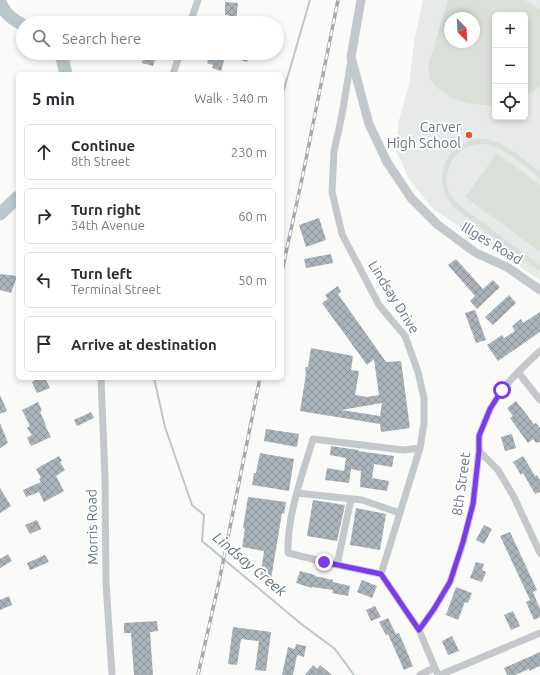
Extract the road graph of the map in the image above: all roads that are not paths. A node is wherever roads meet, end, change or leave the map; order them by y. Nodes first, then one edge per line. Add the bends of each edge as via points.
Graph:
1 (198, 0) edge
2 (361, 0) edge
3 (192, 16) edge
4 (351, 57) junction
5 (178, 60) edge
6 (174, 72) edge
7 (540, 290) edge
8 (540, 351) edge
9 (518, 372) junction
10 (101, 380) edge
11 (540, 400) edge
12 (420, 448) junction
13 (479, 451) junction
14 (297, 493) junction
15 (350, 499) junction
16 (400, 513) junction
17 (540, 553) edge
18 (337, 565) junction
19 (381, 574) junction
20 (419, 630) junction
21 (540, 633) edge
22 (437, 673) edge
23 (112, 675) edge
24 (420, 675) edge

1 - 3 street
2 - 4 street, Illges Road
4 - 7 street, Illges Road via 369,124 387,162 411,198 438,225 476,253 507,267
4 - 12 street, Lindsay Drive via 334,151 332,192 342,234 379,305 405,336 418,372 424,398
5 - 6 street
8 - 9 street, 8th Street
9 - 11 street
9 - 13 street, 8th Street via 490,409 479,436
10 - 23 street, Morris Road via 106,583
12 - 14 street via 402,450 313,439
12 - 16 street, Lindsay Drive
13 - 17 street via 498,470 514,497
13 - 20 street, 8th Street via 473,504 450,582
14 - 15 street
14 - 18 street via 288,538 288,553
15 - 16 street via 362,500
15 - 18 street
16 - 19 street, Lindsay Drive
18 - 19 street
19 - 20 street
20 - 22 street
21 - 22 street
22 - 24 street

